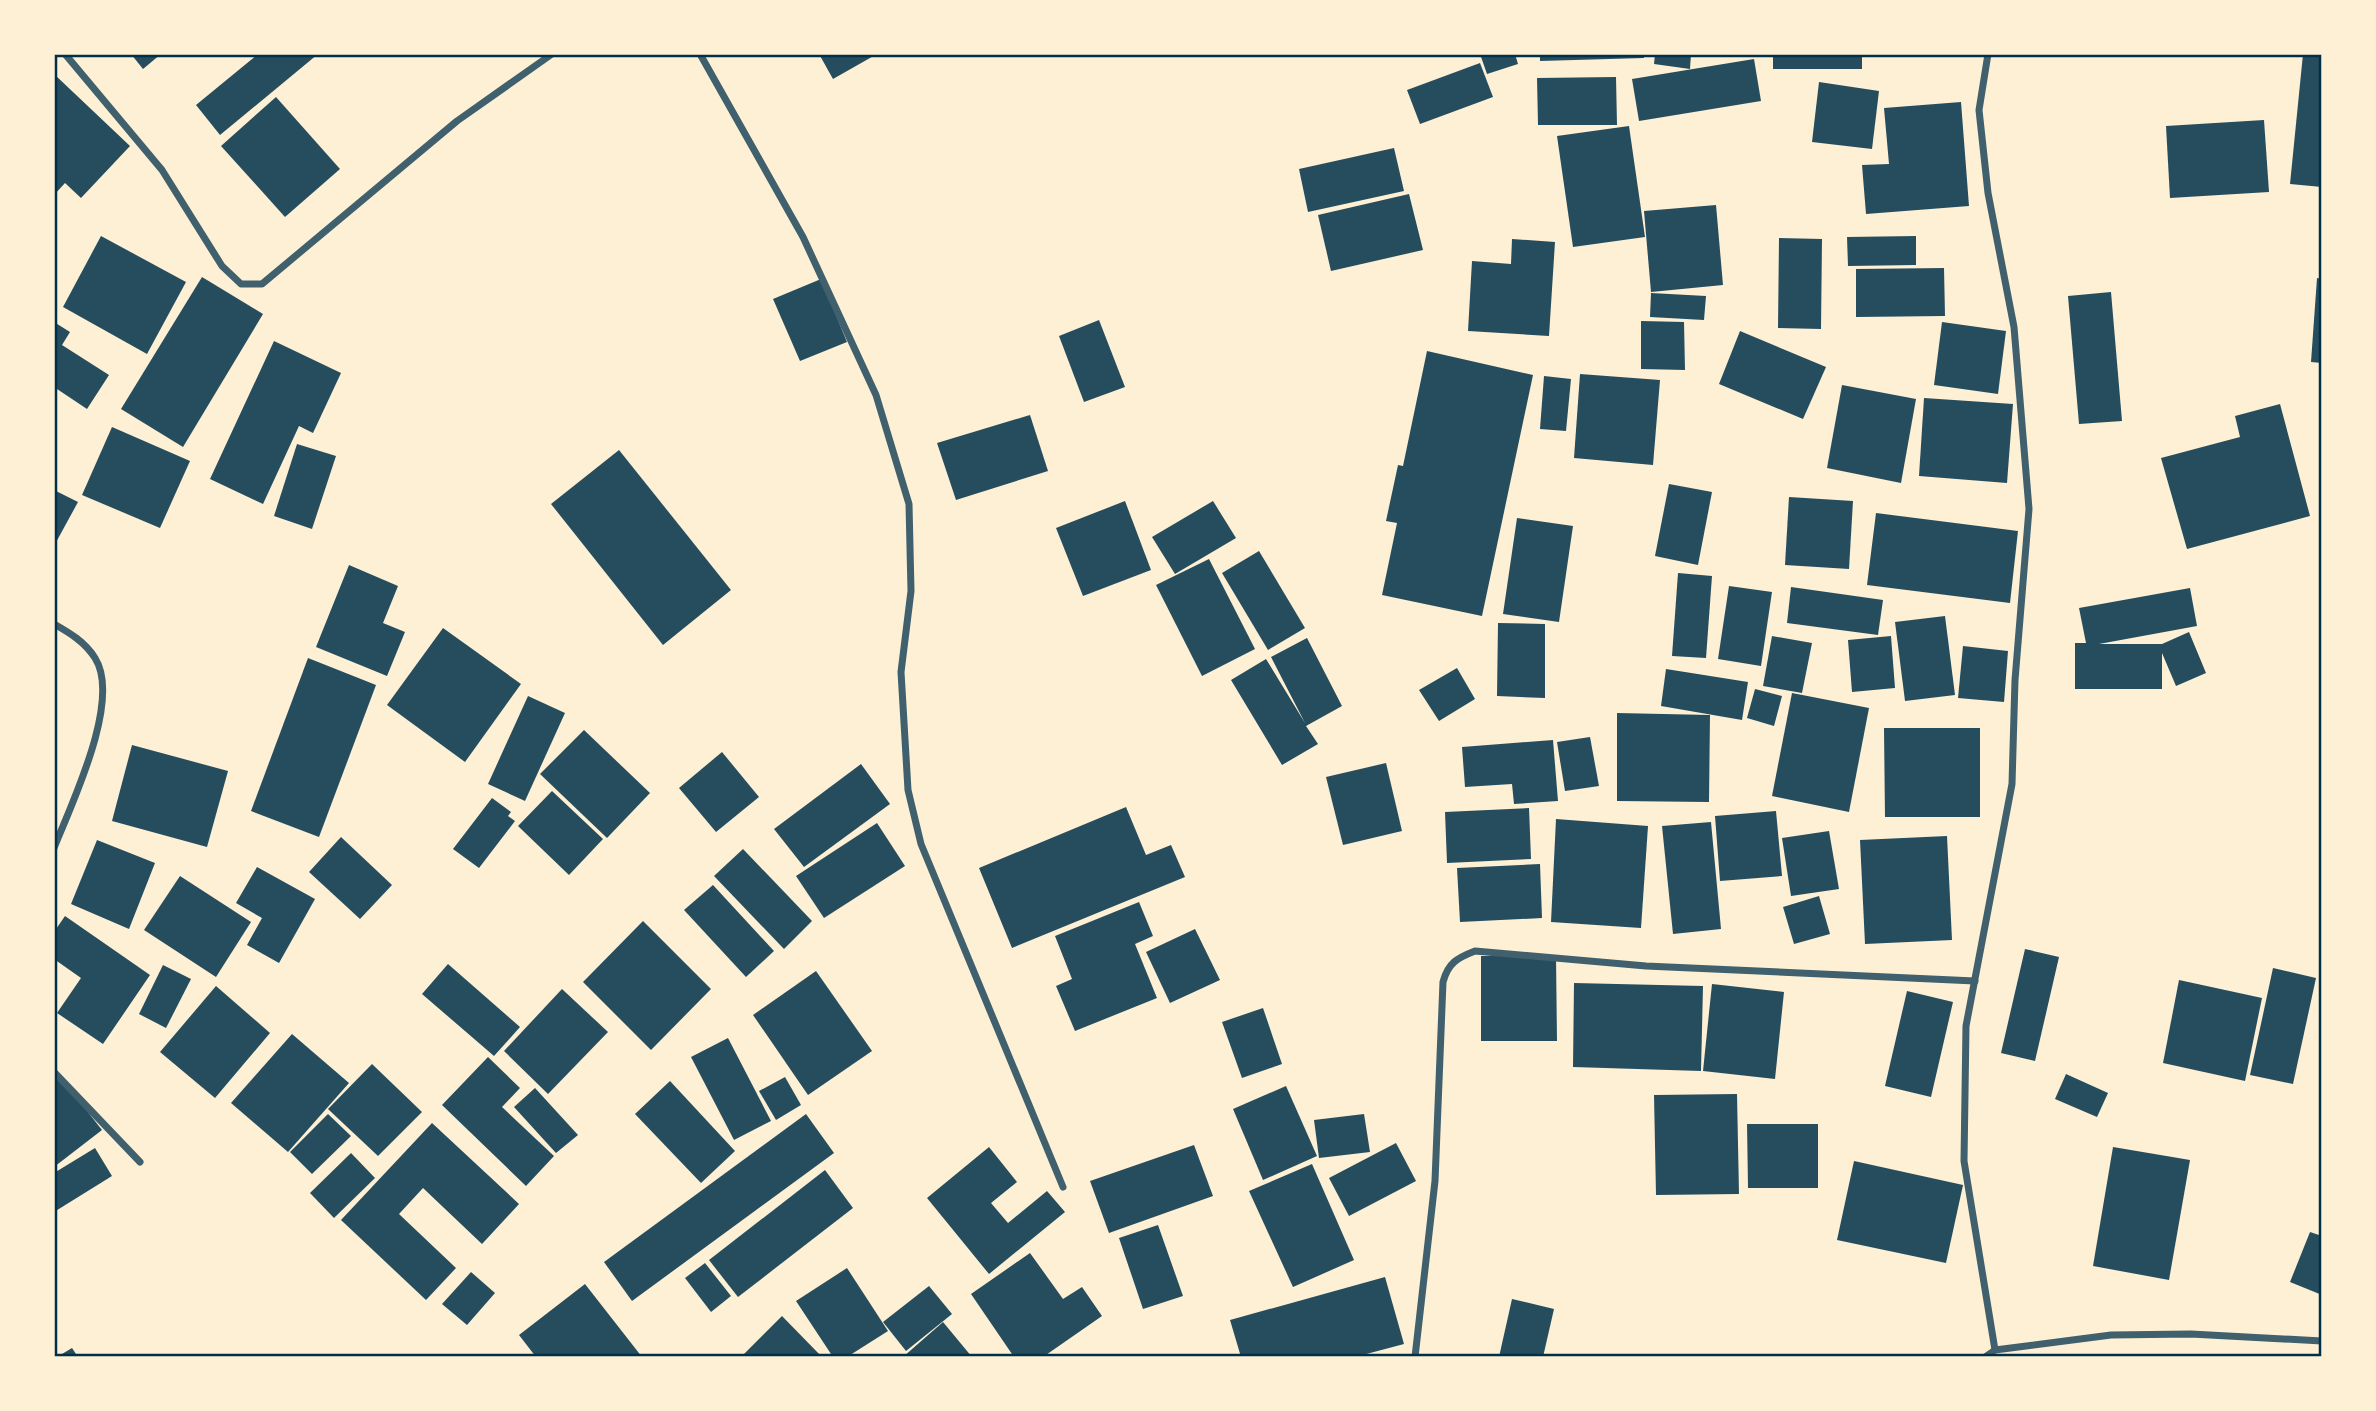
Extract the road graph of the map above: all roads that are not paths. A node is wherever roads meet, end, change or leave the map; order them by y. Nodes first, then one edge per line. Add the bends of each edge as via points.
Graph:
1 (65, 54) edge
2 (552, 54) edge
3 (700, 54) edge
4 (1988, 54) edge
5 (54, 624) edge
6 (54, 848) edge
7 (1975, 981) junction
8 (54, 1072) edge
9 (140, 1162) dead end
10 (1063, 1187) dead end
11 (2322, 1342) edge
12 (1995, 1350) junction
13 (1415, 1357) edge
14 (1985, 1357) edge

1 - 2 street via 162,170 222,266 242,284 262,284 457,121
3 - 10 street via 803,237 876,395 909,503 911,591 901,672 908,790 918,833
4 - 7 street via 1979,110 1988,192 2014,327 2029,509 2012,784
5 - 6 street via 77,637 97,659 103,690 97,738
7 - 12 street via 1966,1026 1964,1161
7 - 13 street via 1646,966 1475,951 1456,959 1447,967 1444,982 1435,1181
8 - 9 street
11 - 12 street via 2203,1334 2111,1335
12 - 14 street

